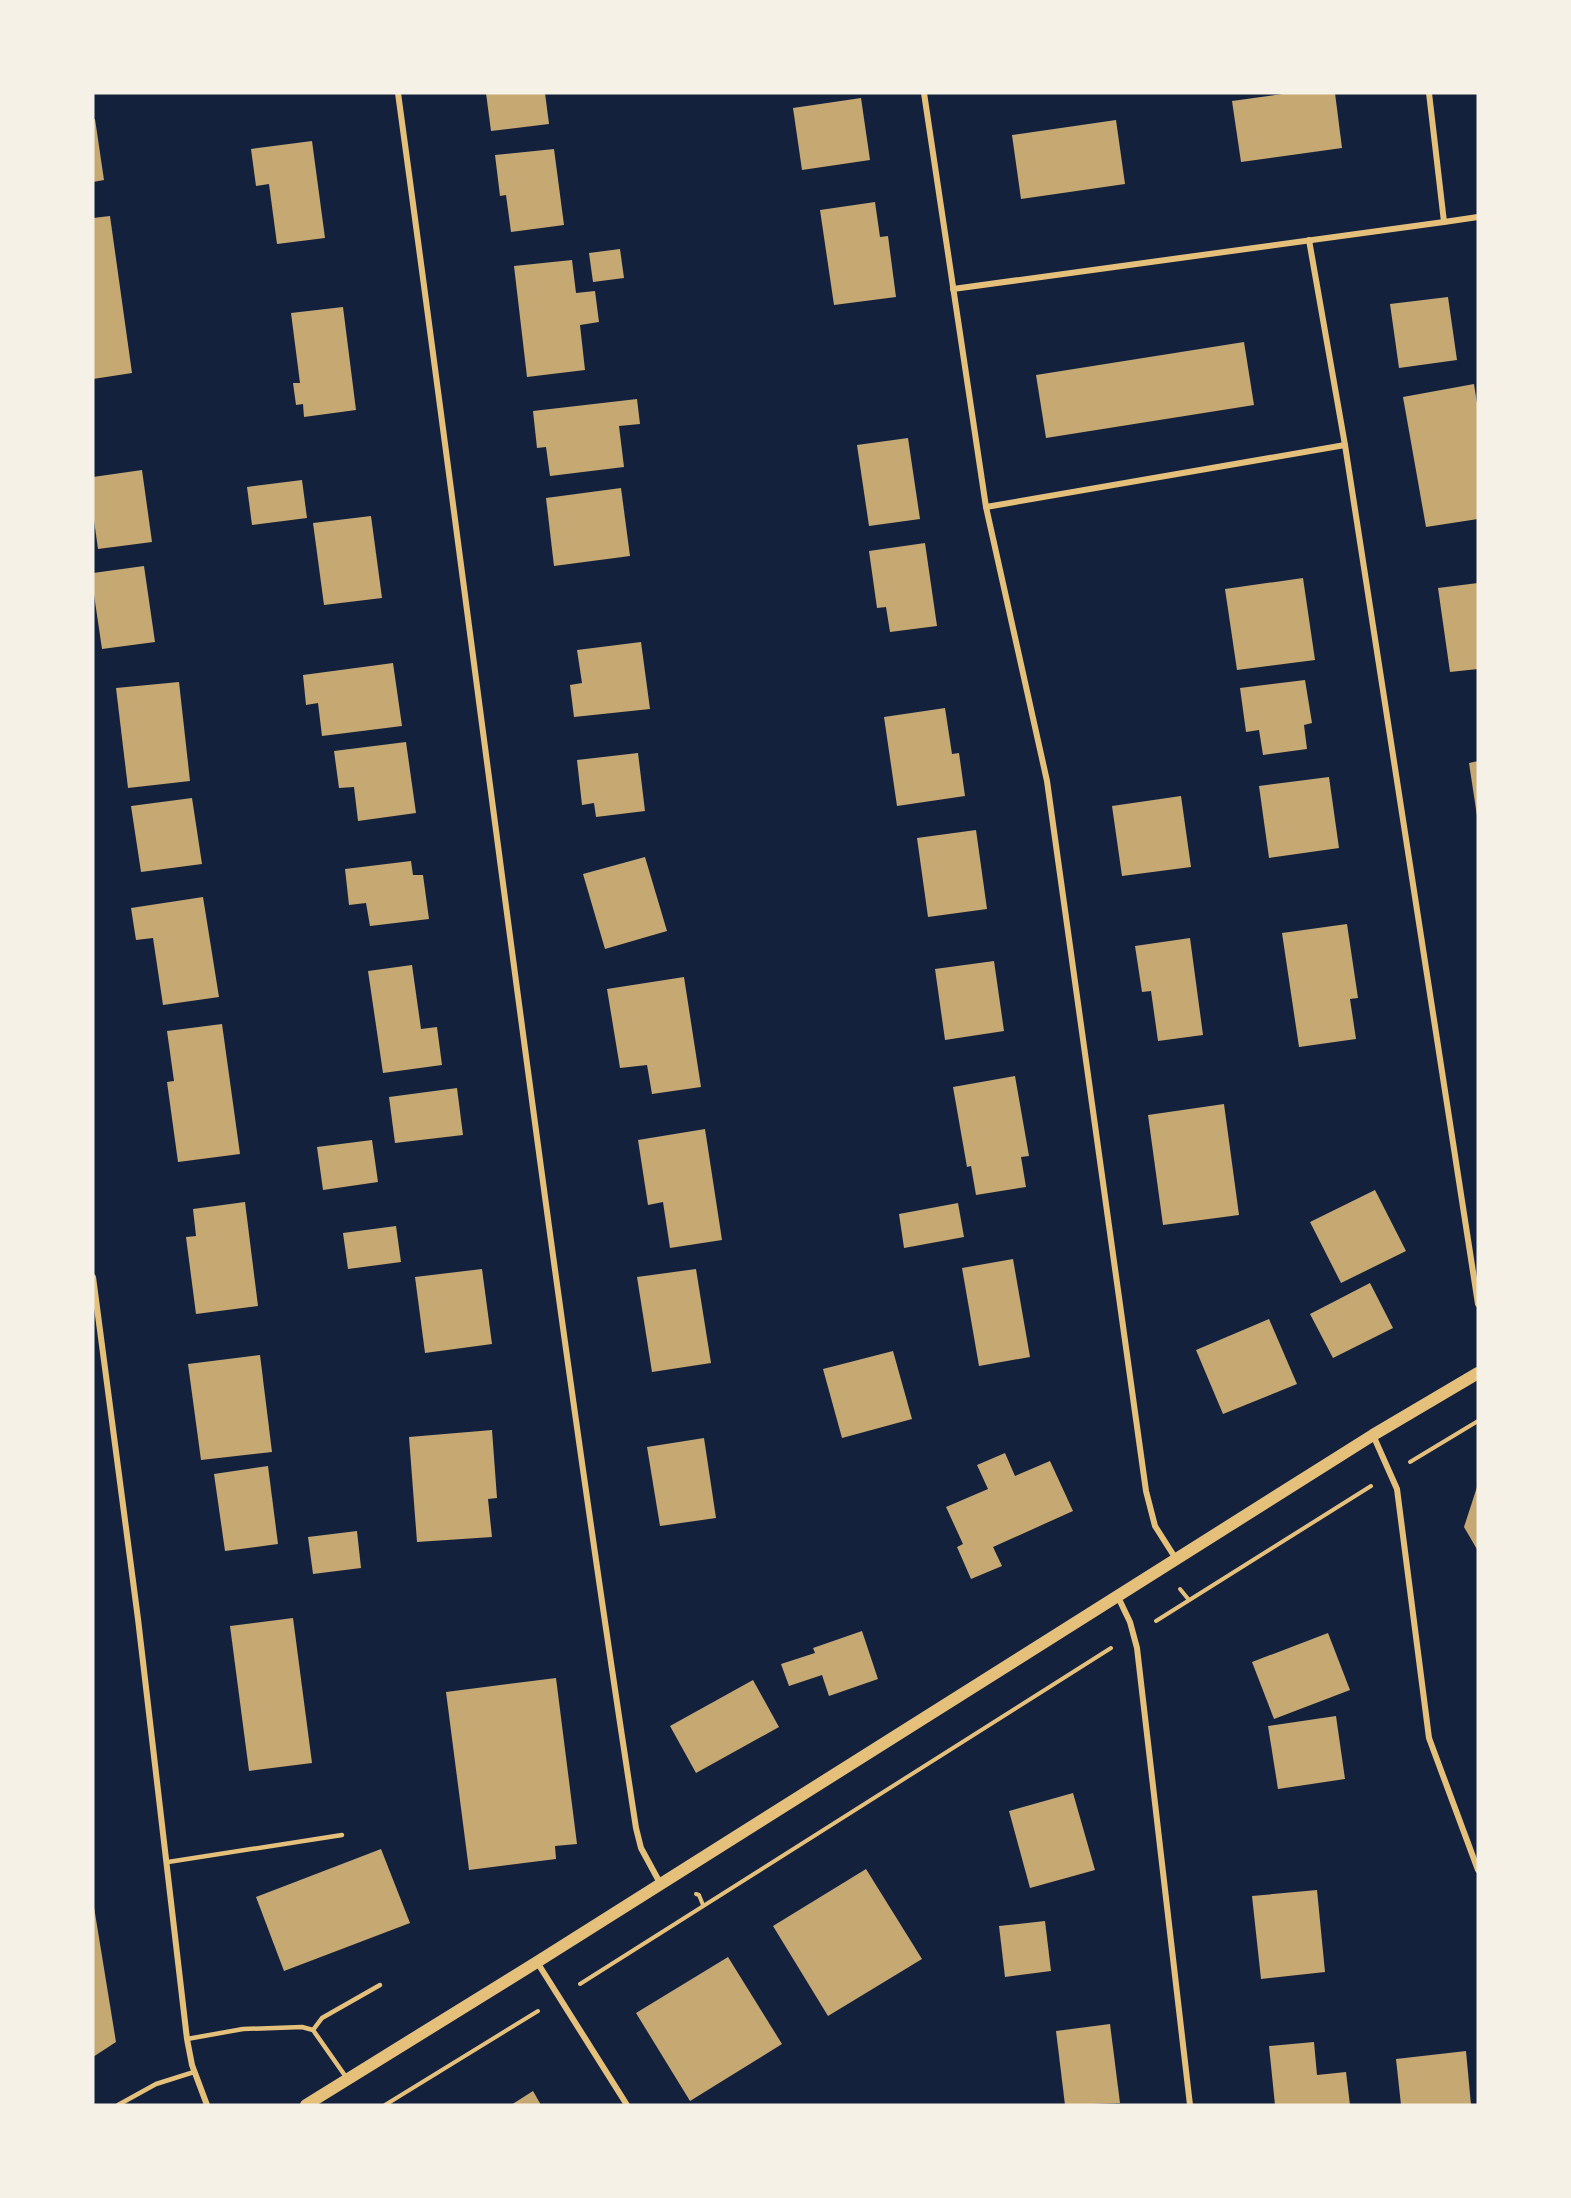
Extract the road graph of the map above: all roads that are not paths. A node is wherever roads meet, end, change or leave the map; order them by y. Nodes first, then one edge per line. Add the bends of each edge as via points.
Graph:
1 (398, 93) edge
2 (924, 93) edge
3 (1429, 93) edge
4 (1478, 217) edge
5 (1444, 222) junction
6 (1309, 240) junction
7 (953, 289) junction
8 (1345, 445) junction
9 (986, 507) junction
10 (93, 1277) edge
11 (1478, 1304) edge
12 (1478, 1372) edge
13 (1373, 1436) junction
14 (1176, 1559) junction
15 (1118, 1597) junction
16 (342, 1835) dead end
17 (168, 1862) junction
18 (1478, 1870) edge
19 (660, 1883) junction
20 (537, 1962) junction
21 (380, 1984) dead end
22 (313, 2030) junction
23 (187, 2039) junction
24 (194, 2072) junction
25 (348, 2079) junction
26 (118, 2105) edge
27 (207, 2105) edge
28 (306, 2105) edge
29 (627, 2105) edge
30 (1190, 2105) edge

1 - 19 street via 601,1599 636,1828 641,1848
2 - 7 street
3 - 5 street
4 - 5 street
5 - 6 street
6 - 7 street
6 - 8 street
7 - 9 street
8 - 9 street
8 - 11 street
9 - 14 street via 1047,781 1146,1491 1155,1526
10 - 17 street
12 - 13 main road
13 - 14 main road
13 - 18 street via 1397,1489 1429,1738
14 - 15 main road
15 - 19 main road
15 - 30 street via 1137,1648
16 - 17 lane
17 - 23 street
19 - 20 main road
20 - 25 main road
20 - 29 street
21 - 22 lane via 322,2018
22 - 23 lane via 243,2029
22 - 25 lane
23 - 24 street
24 - 26 lane via 156,2084
24 - 27 street
25 - 28 main road

